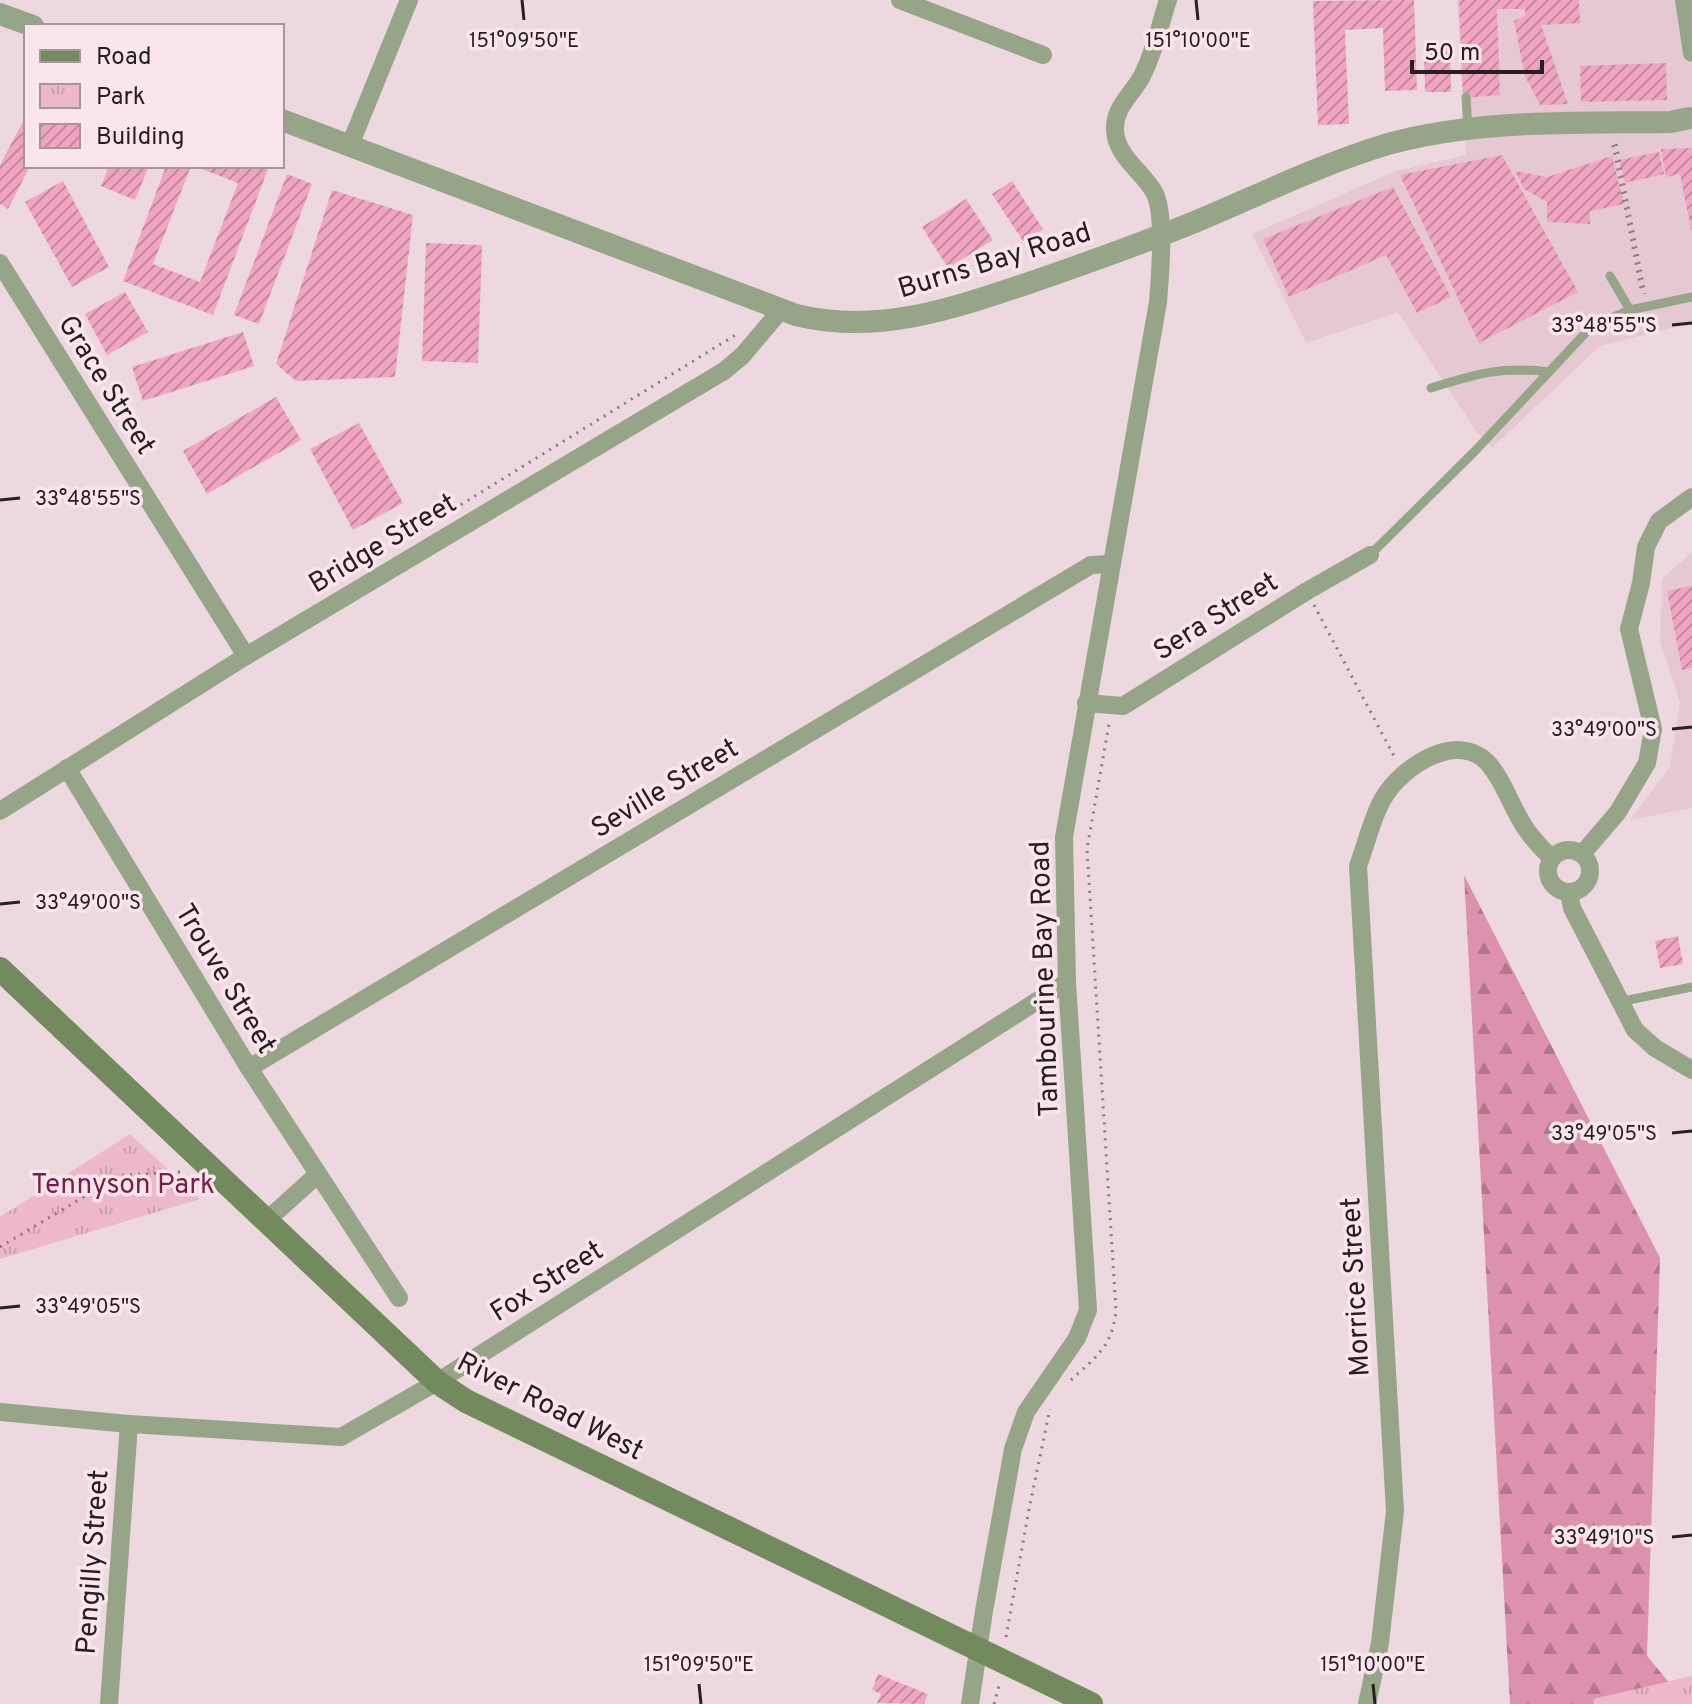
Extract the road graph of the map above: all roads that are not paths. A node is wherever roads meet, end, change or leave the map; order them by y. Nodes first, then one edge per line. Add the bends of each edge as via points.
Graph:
1 (409, 0) edge
2 (900, 0) edge
3 (1168, 0) edge
4 (1684, 0) edge
5 (0, 14) edge
6 (28, 24) edge
7 (1692, 53) edge
8 (1043, 55) dead end
9 (1466, 97) dead end
10 (1690, 117) edge
11 (284, 121) edge
12 (1468, 130) junction
13 (350, 145) junction
14 (1160, 236) junction
15 (0, 263) edge
16 (1610, 276) dead end
17 (1692, 297) edge
18 (781, 310) junction
19 (1630, 310) junction
20 (1549, 372) junction
21 (1431, 388) dead end
22 (1692, 497) edge
23 (1370, 555) joint
24 (1110, 564) junction
25 (246, 656) junction
26 (1086, 703) junction
27 (67, 768) junction
28 (0, 811) edge
29 (1582, 854) junction
30 (1551, 858) junction
31 (1569, 893) junction
32 (0, 969) edge
33 (1067, 982) junction
34 (1692, 987) edge
35 (1619, 1002) junction
36 (249, 1068) junction
37 (1692, 1070) edge
38 (318, 1174) junction
39 (266, 1221) junction
40 (399, 1298) dead end
41 (437, 1382) junction
42 (0, 1412) edge
43 (129, 1424) junction
44 (979, 1647) junction
45 (109, 1704) edge
46 (970, 1704) edge
47 (1091, 1704) edge
48 (1367, 1704) edge

1 - 13 street
2 - 8 street
3 - 14 street, Tambourine Bay Road via 1143,74 1120,107 1115,126 1122,152 1154,192
4 - 7 street
5 - 6 street
9 - 12 lane
10 - 12 street, Burns Bay Road
11 - 13 street, Burns Bay Road
12 - 14 street, Burns Bay Road via 1384,146
13 - 18 street, Burns Bay Road
14 - 18 street, Burns Bay Road via 913,318 836,322
14 - 24 street, Tambourine Bay Road via 1157,318
15 - 25 street, Grace Street
16 - 19 lane
17 - 19 lane
18 - 25 street, Bridge Street via 724,371
19 - 20 lane via 1591,327
20 - 21 lane via 1489,371
20 - 23 lane
22 - 29 street via 1659,521 1646,547 1629,629 1653,729 1647,763 1618,812
23 - 26 street, Sera Street via 1123,706
24 - 26 street, Tambourine Bay Road
24 - 36 street, Seville Street via 1091,565
25 - 27 street, Bridge Street
26 - 33 street, Tambourine Bay Road via 1064,837
27 - 28 street, Bridge Street
27 - 36 street, Trouve Street
29 - 30 street via 1563,850
29 - 31 street via 1590,865 1589,878
30 - 31 street via 1551,884
30 - 48 street, Morrice Street via 1524,827 1490,766 1460,750 1421,762 1384,797 1358,866 1395,1511 1380,1643
31 - 35 street
32 - 39 main road, River Road West
33 - 41 street, Fox Street
33 - 44 street, Tambourine Bay Road via 1088,1310 1077,1338 1035,1398 1017,1439
34 - 35 lane
35 - 37 street via 1635,1030
36 - 38 street, Trouve Street
38 - 39 street
38 - 40 street, Trouve Street
39 - 41 main road, River Road West
41 - 43 street, Fox Street via 341,1437
41 - 44 main road, River Road West via 466,1401
42 - 43 street, Fox Street
43 - 45 street, Pengilly Street
44 - 46 street, Tambourine Bay Road
44 - 47 main road, River Road West

